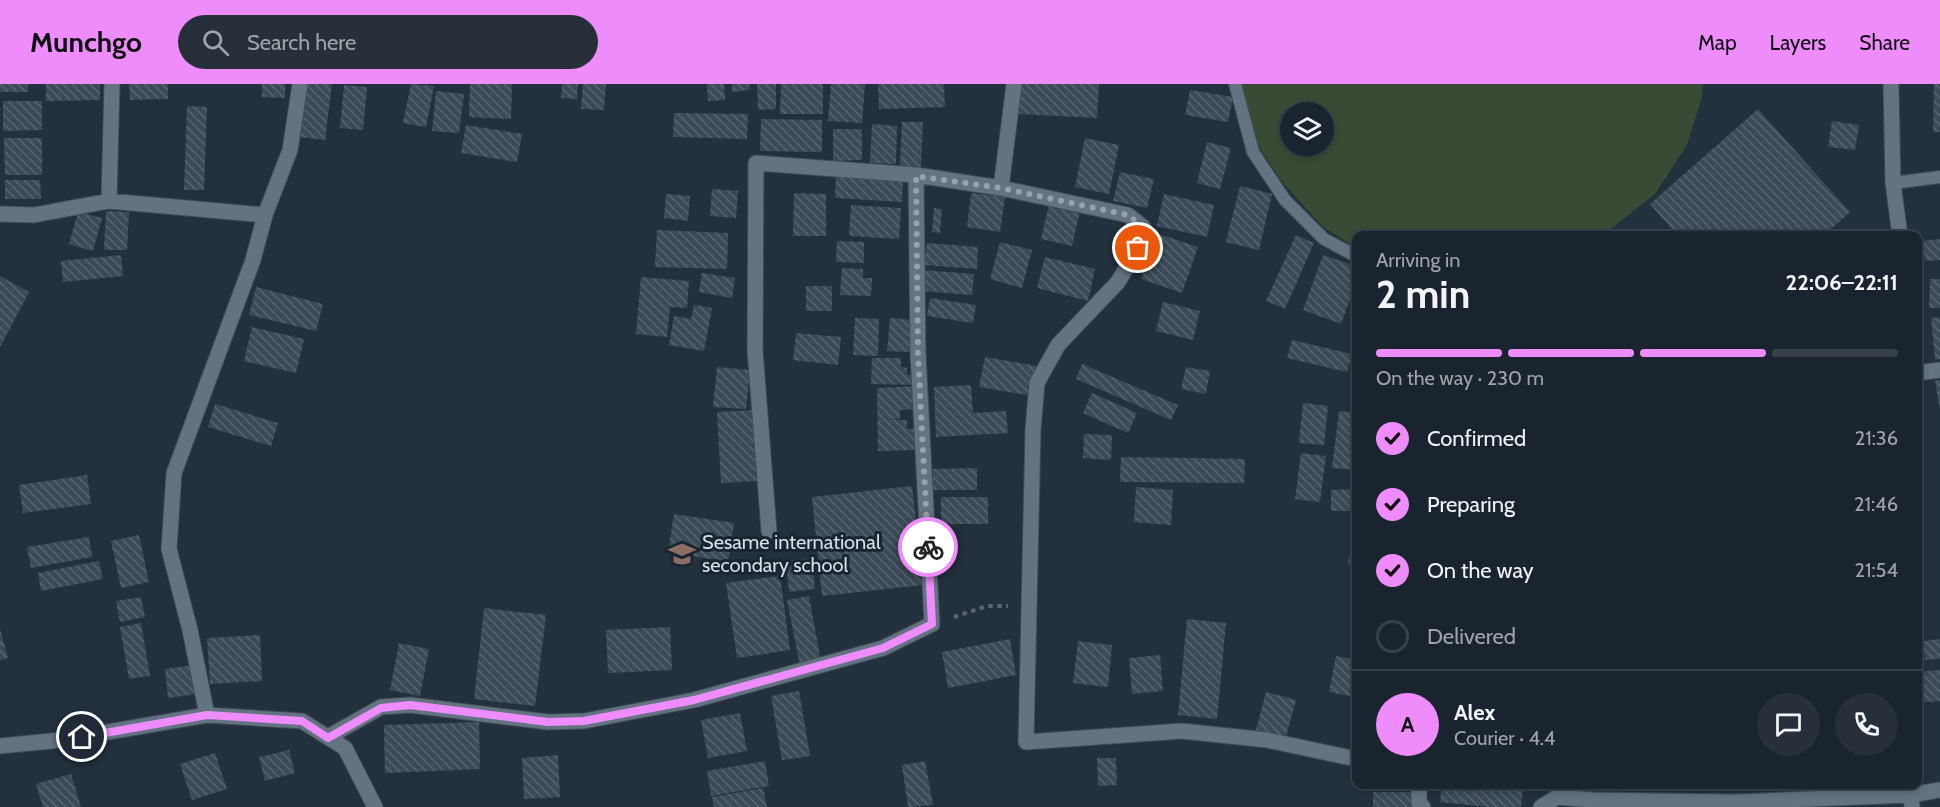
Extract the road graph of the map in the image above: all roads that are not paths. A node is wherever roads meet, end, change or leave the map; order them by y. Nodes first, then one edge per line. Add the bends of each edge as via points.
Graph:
1 (112, 84) edge
2 (300, 84) edge
3 (1014, 84) edge
4 (1235, 84) edge
5 (1891, 84) edge
6 (916, 176) junction
7 (1940, 177) edge
8 (1893, 183) junction
9 (1001, 188) junction
10 (110, 201) junction
11 (0, 214) edge
12 (265, 215) junction
13 (1899, 231) edge
14 (1352, 254) edge
15 (1940, 370) edge
16 (1922, 372) edge
17 (769, 531) dead end
18 (207, 715) junction
19 (328, 738) junction
20 (0, 746) edge
21 (1352, 758) edge
22 (1419, 789) edge
23 (1940, 790) edge
24 (1911, 795) edge
25 (1593, 803) edge
26 (375, 807) edge
27 (1423, 807) edge
28 (1542, 807) edge

1 - 10 street
2 - 12 street via 290,150
3 - 9 street
4 - 14 lane via 1254,152 1286,200 1324,239
5 - 8 street
6 - 9 street
6 - 17 street via 756,163 756,350
6 - 19 street via 918,354 932,624 883,648 694,700 584,721 548,722 410,705 381,708
7 - 8 lane
8 - 13 street
9 - 21 street via 1128,215 1143,227 1138,248 1118,282 1058,345 1037,383 1026,742 1182,731 1267,740
10 - 11 street via 33,214
10 - 12 street
12 - 18 street via 253,260 174,473 169,549
15 - 16 street
18 - 19 street via 302,721
18 - 20 street via 61,740
19 - 26 street via 345,748
22 - 27 street via 1419,803
23 - 24 street
24 - 25 street
25 - 28 street via 1557,797

